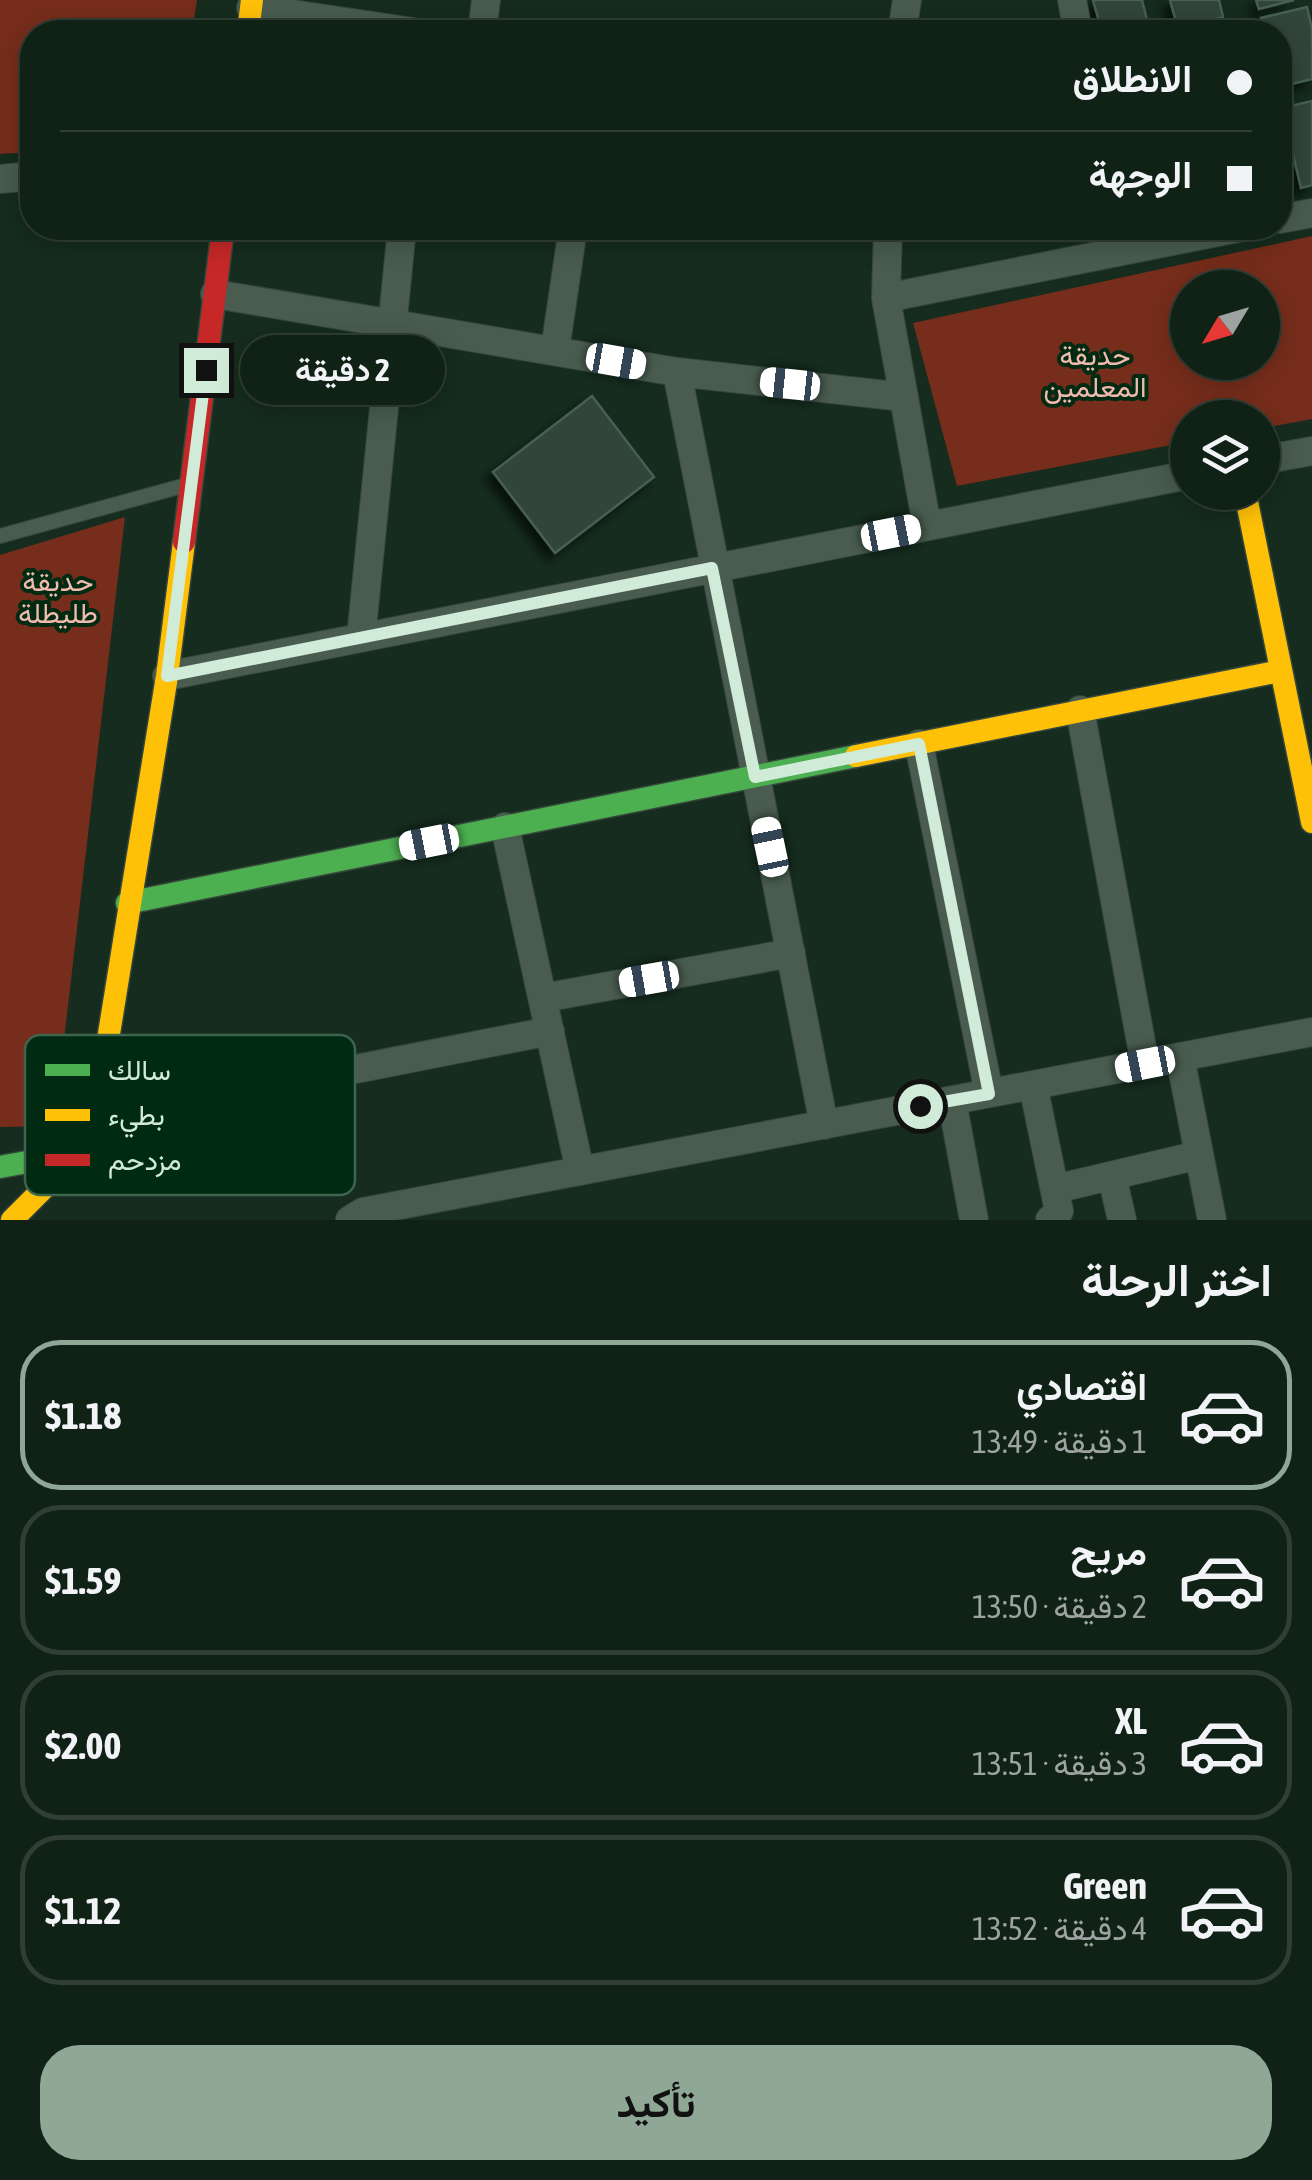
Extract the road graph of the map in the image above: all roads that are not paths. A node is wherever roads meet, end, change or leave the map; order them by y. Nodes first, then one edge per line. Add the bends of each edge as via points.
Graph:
1 (250, 13) edge
2 (310, 20) edge
3 (222, 240) edge
4 (401, 240) edge
5 (570, 240) edge
6 (888, 240) edge
7 (1116, 240) edge
8 (215, 294) junction
9 (886, 298) junction
10 (392, 323) junction
11 (555, 350) junction
12 (677, 372) junction
13 (904, 397) junction
14 (1312, 450) edge
15 (1280, 456) edge
16 (1170, 479) edge
17 (191, 484) junction
18 (1248, 510) edge
19 (927, 526) junction
20 (0, 536) edge
21 (712, 568) junction
22 (361, 638) junction
23 (1280, 672) junction
24 (167, 676) junction
25 (1299, 702) edge
26 (1080, 710) junction
27 (919, 744) junction
28 (755, 777) junction
29 (1312, 822) edge
30 (505, 827) junction
31 (127, 903) junction
32 (792, 953) junction
33 (542, 998) junction
34 (550, 1031) junction
35 (1312, 1032) edge
36 (108, 1035) edge
37 (1180, 1057) junction
38 (1145, 1064) junction
39 (355, 1069) edge
40 (1032, 1086) junction
41 (989, 1094) junction
42 (952, 1100) junction
43 (824, 1125) junction
44 (1199, 1155) junction
45 (25, 1163) edge
46 (0, 1168) edge
47 (580, 1171) junction
48 (1112, 1176) junction
49 (1055, 1189) junction
50 (34, 1195) edge
51 (12, 1220) edge
52 (350, 1220) edge
53 (974, 1220) edge
54 (1050, 1220) edge
55 (1122, 1220) edge
56 (1212, 1220) edge

1 - 2 street
3 - 8 street
4 - 10 street
5 - 11 street
6 - 9 street
7 - 9 street
8 - 10 street
8 - 17 street
9 - 13 street
10 - 11 street
10 - 22 street
11 - 12 street
12 - 13 street
12 - 21 street
13 - 19 street
14 - 15 street
16 - 19 street
17 - 20 lane
17 - 24 street
18 - 23 street
19 - 21 street
21 - 22 street
21 - 28 street
22 - 24 street
23 - 25 street
23 - 26 street
24 - 31 street
25 - 29 street
26 - 27 street
26 - 38 street
27 - 28 street
27 - 41 street
28 - 30 street
28 - 32 street
30 - 31 street
30 - 33 street
31 - 36 street
32 - 33 street
32 - 43 street
33 - 34 street
34 - 39 street
34 - 47 street
35 - 37 street
37 - 38 street
37 - 44 street
38 - 40 street
40 - 41 street
40 - 49 street
41 - 42 street
42 - 43 street
42 - 53 street
43 - 47 street
44 - 48 street
44 - 56 street
45 - 46 street
47 - 52 street via 363,1212
48 - 49 street
48 - 55 street
49 - 54 street via 1059,1211
50 - 51 street

